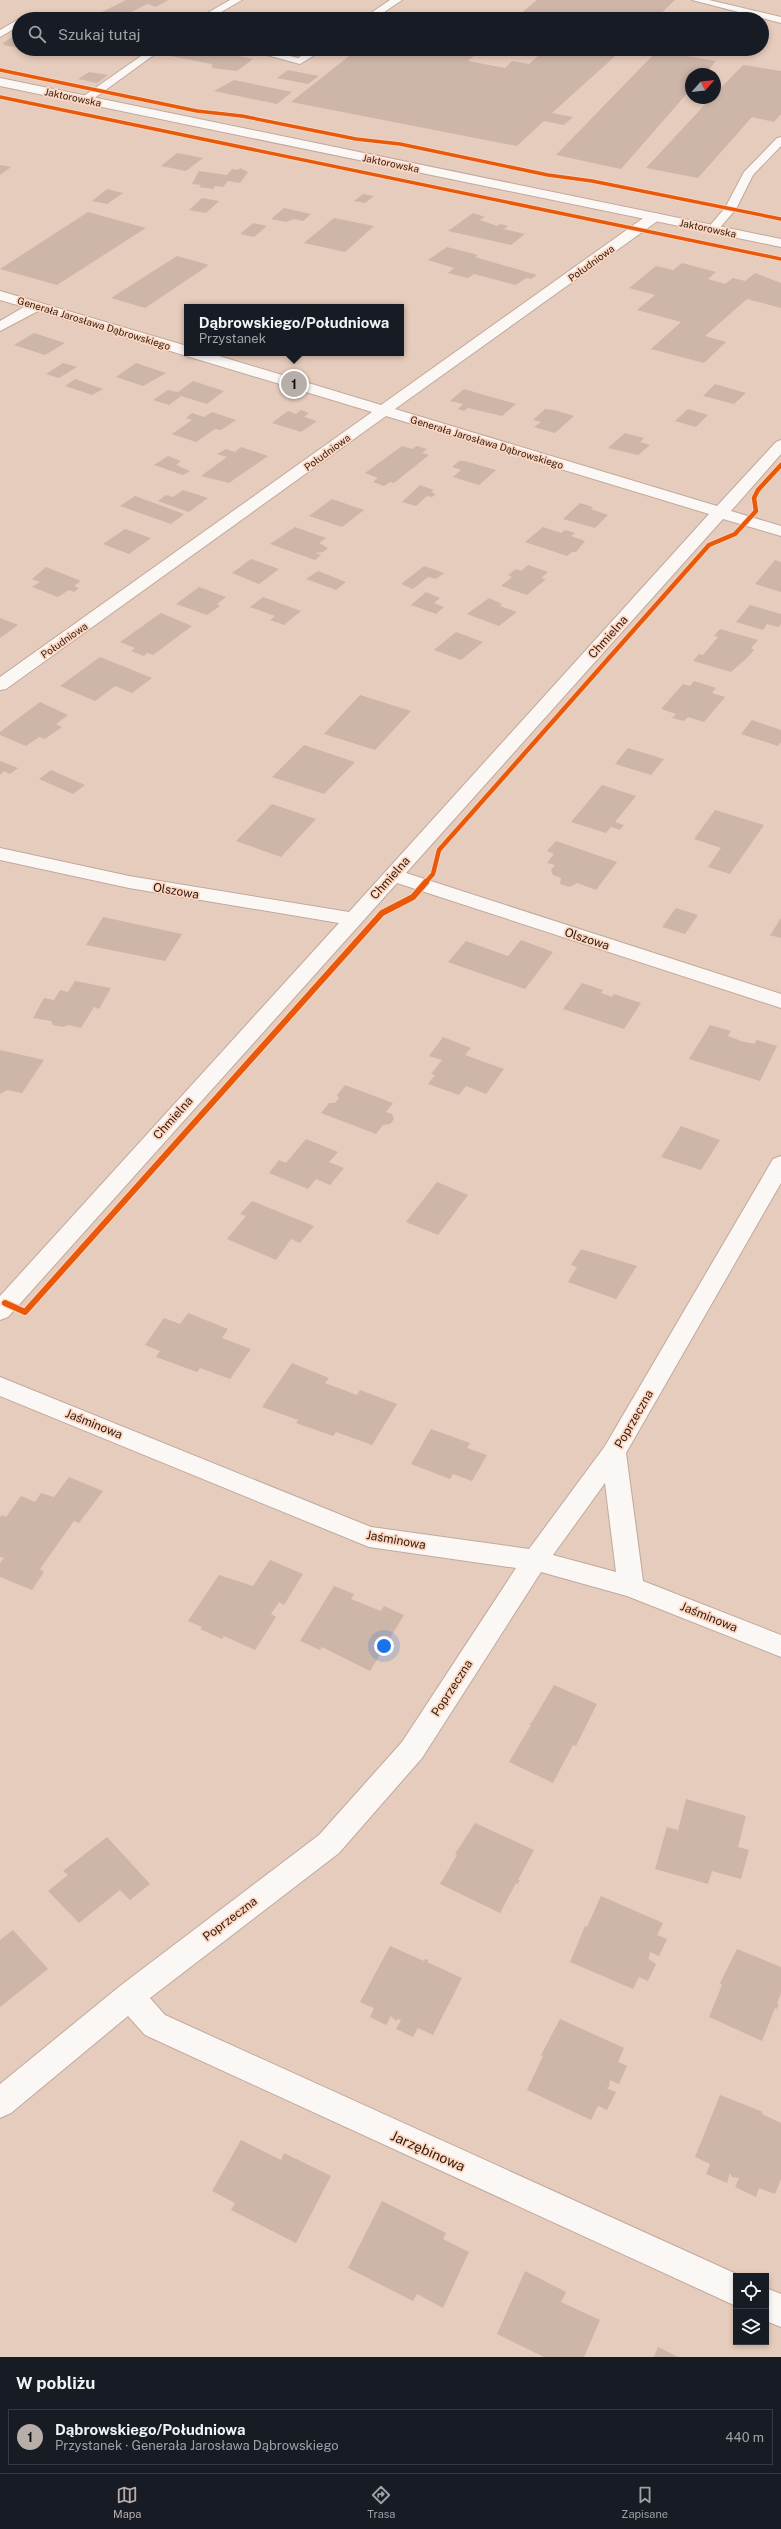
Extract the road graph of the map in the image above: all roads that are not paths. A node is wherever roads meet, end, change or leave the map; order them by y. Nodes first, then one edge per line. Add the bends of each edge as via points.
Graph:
1 (236, 0) edge
2 (397, 0) edge
3 (698, 0) edge
4 (215, 12) edge
5 (378, 12) edge
6 (748, 12) edge
7 (769, 17) edge
8 (781, 20) edge
9 (12, 27) edge
10 (0, 34) edge
11 (146, 56) edge
12 (279, 56) edge
13 (308, 56) edge
14 (0, 82) edge
15 (85, 100) junction
16 (781, 140) edge
17 (654, 217) junction
18 (713, 229) junction
19 (781, 243) edge
20 (0, 295) edge
21 (36, 306) junction
22 (0, 327) edge
23 (184, 350) edge
24 (203, 356) edge
25 (384, 411) junction
26 (781, 445) edge
27 (720, 513) junction
28 (781, 531) edge
29 (0, 685) edge
30 (0, 854) edge
31 (392, 876) junction
32 (353, 919) junction
33 (781, 1001) edge
34 (781, 1164) edge
35 (0, 1311) edge
36 (0, 1386) edge
37 (614, 1453) junction
38 (534, 1560) junction
39 (631, 1587) junction
40 (781, 1646) edge
41 (130, 1996) junction
42 (0, 2104) edge
43 (733, 2289) edge
44 (769, 2305) edge
45 (781, 2311) edge

1 - 4 lane
2 - 5 lane
3 - 6 lane
7 - 8 lane
9 - 10 lane
11 - 15 lane
12 - 13 lane via 300,61
14 - 15 street, Jaktorowska
15 - 17 street, Jaktorowska
16 - 18 lane via 748,174 730,209
17 - 18 street, Jaktorowska
17 - 25 street, Południowa
18 - 19 street, Jaktorowska
20 - 21 street, Generała Jarosława Dąbrowskiego
21 - 22 street
21 - 23 street, Generała Jarosława Dąbrowskiego
24 - 25 street, Generała Jarosława Dąbrowskiego
25 - 27 street, Generała Jarosława Dąbrowskiego
25 - 29 street, Południowa
26 - 27 street, Chmielna
27 - 28 street, Generała Jarosława Dąbrowskiego
27 - 31 street, Chmielna
30 - 32 street, Olszowa via 152,886
31 - 32 street, Chmielna
31 - 33 street, Olszowa
32 - 35 street, Chmielna
34 - 37 street, Poprzeczna
36 - 38 street, Jaśminowa via 369,1537
37 - 38 street, Poprzeczna
37 - 39 street
38 - 39 street, Jaśminowa
38 - 41 street, Poprzeczna via 412,1750 329,1844
39 - 40 street, Jaśminowa
41 - 42 street, Poprzeczna
41 - 43 street, Jarzębinowa via 155,2024
44 - 45 street

